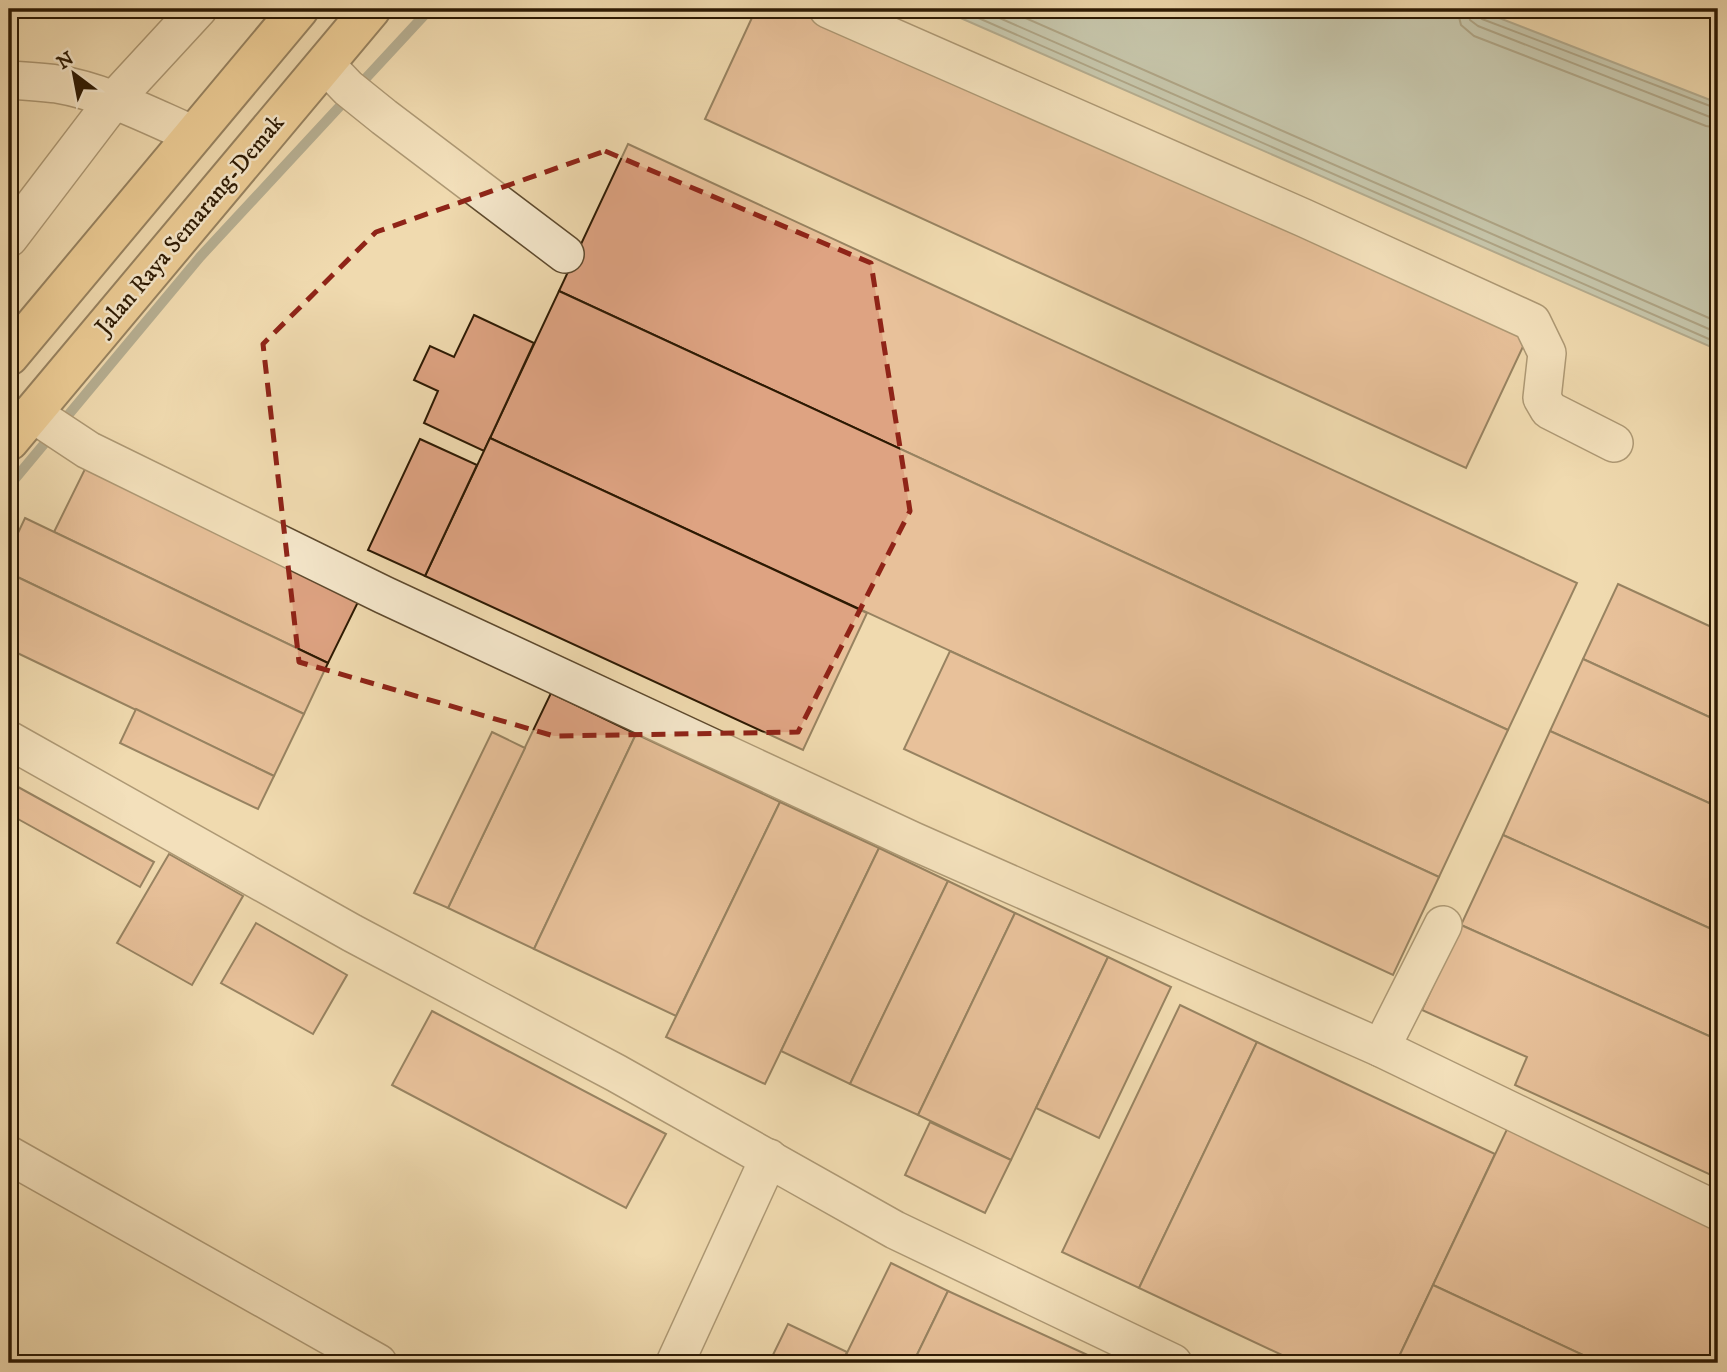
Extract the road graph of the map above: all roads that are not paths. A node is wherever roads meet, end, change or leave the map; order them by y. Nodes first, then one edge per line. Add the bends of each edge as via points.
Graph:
1 (198, 9) edge
2 (299, 9) edge
3 (371, 9) edge
4 (828, 9) edge
5 (337, 76) junction
6 (9, 80) edge
7 (114, 100) junction
8 (194, 135) junction
9 (9, 238) edge
10 (565, 254) dead end
11 (9, 356) edge
12 (20, 427) edge
13 (1615, 443) dead end
14 (9, 740) edge
15 (1443, 925) dead end
16 (1381, 1048) junction
17 (9, 1155) edge
18 (769, 1158) junction
19 (1718, 1211) edge
20 (378, 1363) edge
21 (675, 1363) edge
22 (1173, 1363) edge

1 - 7 street
2 - 8 highway
3 - 5 highway, Jalan Raya Semarang-Demak
4 - 13 street via 1532,322 1547,353 1542,398 1549,410
5 - 10 street
5 - 12 highway, Jalan Raya Semarang-Demak
6 - 7 street via 57,84
7 - 8 street
7 - 9 street
8 - 11 highway
12 - 16 street via 88,450 384,595 913,841
14 - 18 street via 352,933
15 - 16 street
16 - 19 street
17 - 20 street
18 - 21 street
18 - 22 street via 895,1230

